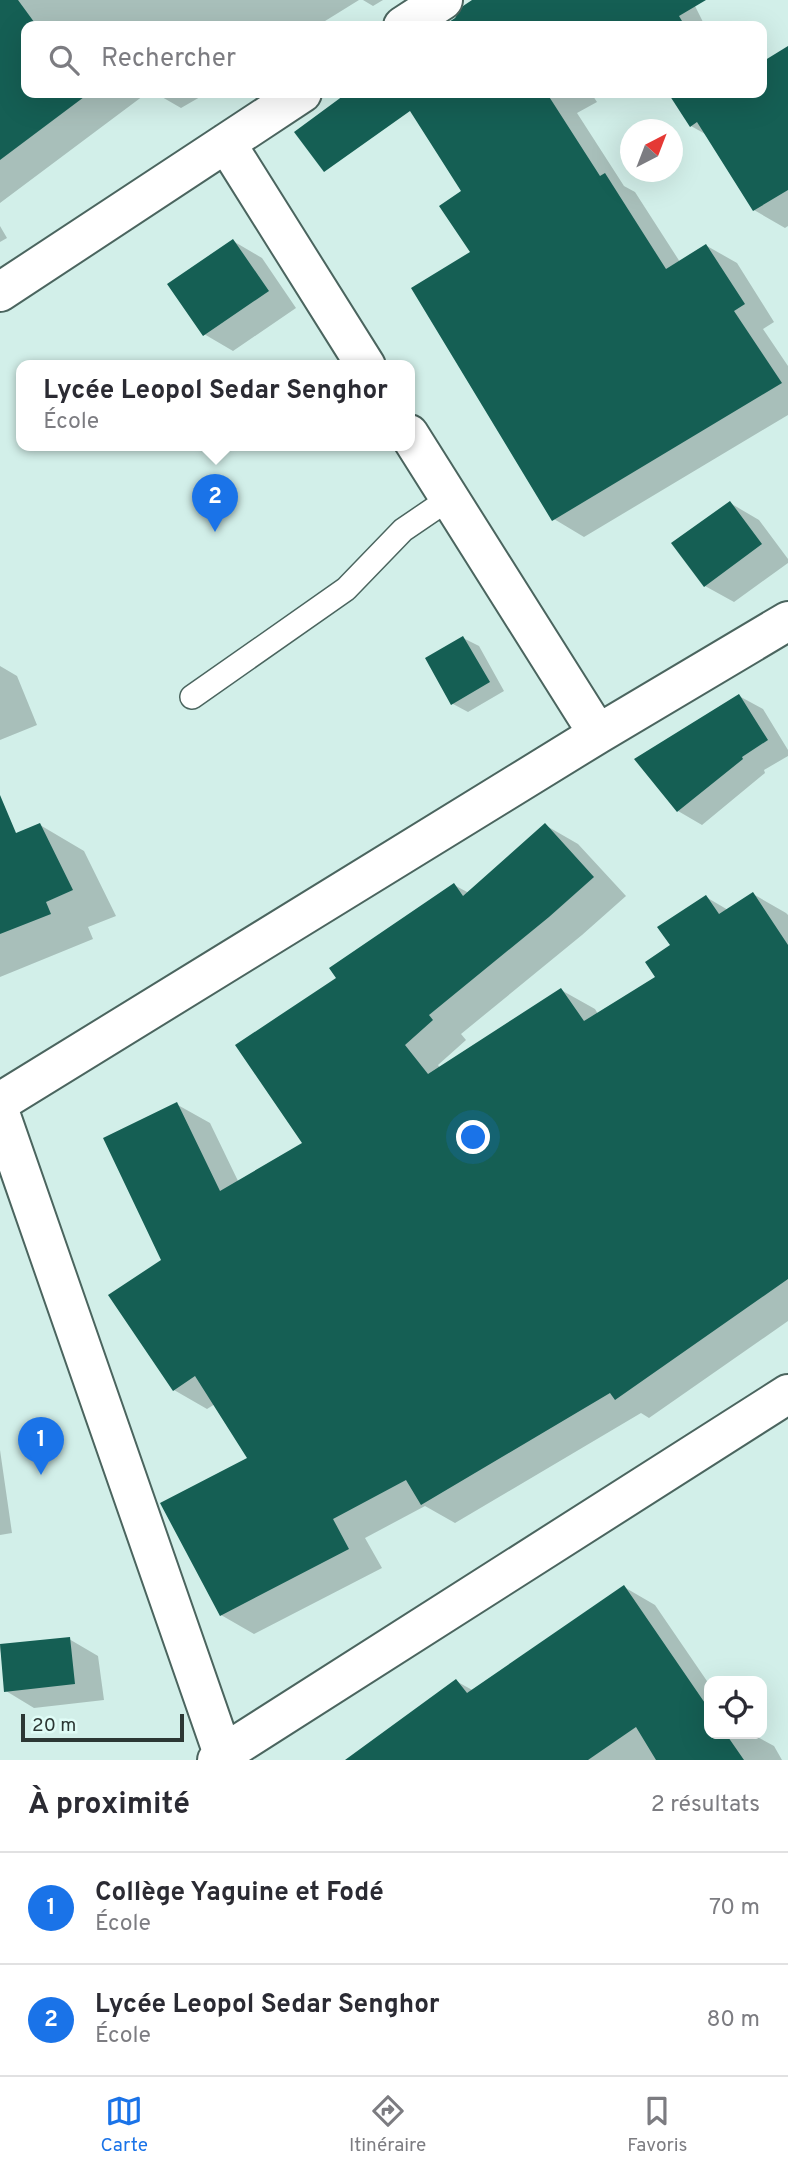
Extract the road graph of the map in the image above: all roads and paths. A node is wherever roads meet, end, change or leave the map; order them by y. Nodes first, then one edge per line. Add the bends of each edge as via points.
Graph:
1 (443, 0) edge
2 (411, 21) edge
3 (294, 98) edge
4 (226, 143) junction
5 (0, 292) edge
6 (362, 360) edge
7 (415, 444) edge
8 (450, 498) junction
9 (788, 621) edge
10 (192, 697) dead end
11 (598, 734) junction
12 (0, 1102) edge
13 (0, 1113) edge
14 (788, 1394) edge
15 (220, 1757) edge

1 - 2 street
3 - 4 street
4 - 5 street
4 - 6 street
7 - 8 street
8 - 10 lane via 403,530 346,589
8 - 11 street
9 - 11 street
11 - 12 street
13 - 15 street
14 - 15 street

